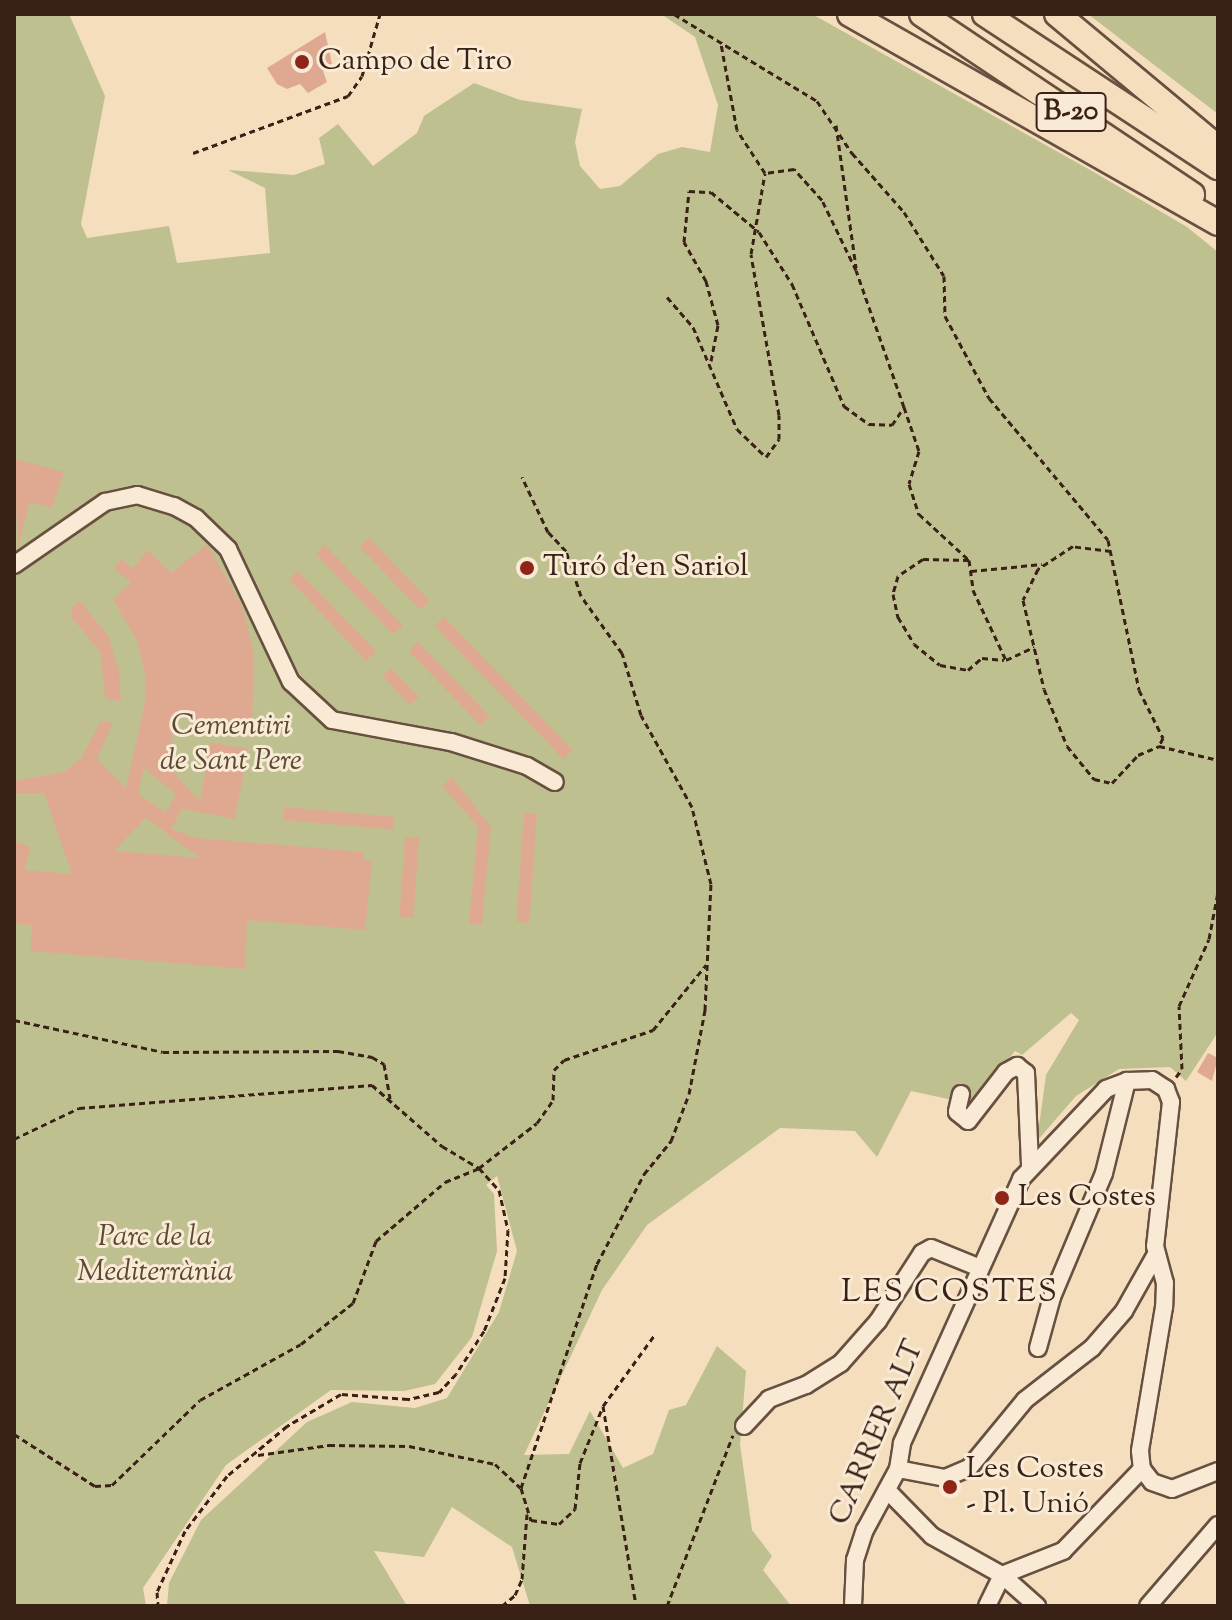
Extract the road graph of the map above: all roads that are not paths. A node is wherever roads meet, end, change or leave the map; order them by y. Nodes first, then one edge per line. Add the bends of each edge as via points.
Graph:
1 (850, 14) edge
2 (922, 14) edge
3 (985, 14) edge
4 (1057, 14) edge
5 (1218, 148) edge
6 (1218, 167) edge
7 (1218, 214) edge
8 (1218, 223) edge
9 (14, 565) edge
10 (555, 782) dead end
11 (1127, 1081) junction
12 (961, 1094) dead end
13 (1030, 1166) junction
14 (1155, 1256) junction
15 (980, 1268) junction
16 (1137, 1295) junction
17 (1164, 1307) junction
18 (1038, 1348) dead end
19 (744, 1426) road end
20 (898, 1469) junction
21 (1142, 1469) junction
22 (1218, 1471) edge
23 (887, 1490) junction
24 (1218, 1525) edge
25 (1002, 1575) junction
26 (853, 1606) edge
27 (987, 1606) edge
28 (1037, 1606) edge
29 (1148, 1606) edge

1 - 8 highway
2 - 7 highway, B-20
3 - 6 highway, B-20
4 - 5 highway
9 - 10 street via 105,502 137,495 174,506 196,518 228,549 291,682 332,720 451,742 527,766
11 - 13 street, CARRER ALT via 1106,1089
11 - 14 street via 1152,1080 1166,1089 1171,1102
11 - 18 street via 1104,1173 1052,1297
12 - 13 street via 957,1112 968,1121 1006,1072 1017,1066 1026,1073
13 - 15 street, CARRER ALT
14 - 16 street
14 - 17 street via 1165,1283
15 - 19 street via 931,1248 922,1253 878,1321 841,1363 806,1385 769,1399
15 - 20 street, CARRER ALT via 902,1443
16 - 17 street via 1150,1290
16 - 20 street via 1092,1348 1025,1400 969,1468 945,1478
17 - 21 street via 1140,1451
20 - 23 street, CARRER ALT
21 - 22 street via 1152,1482 1172,1489
21 - 25 street via 1063,1551
23 - 25 street via 932,1536
23 - 26 street, CARRER ALT via 855,1560
24 - 29 street
25 - 27 street
25 - 28 street

